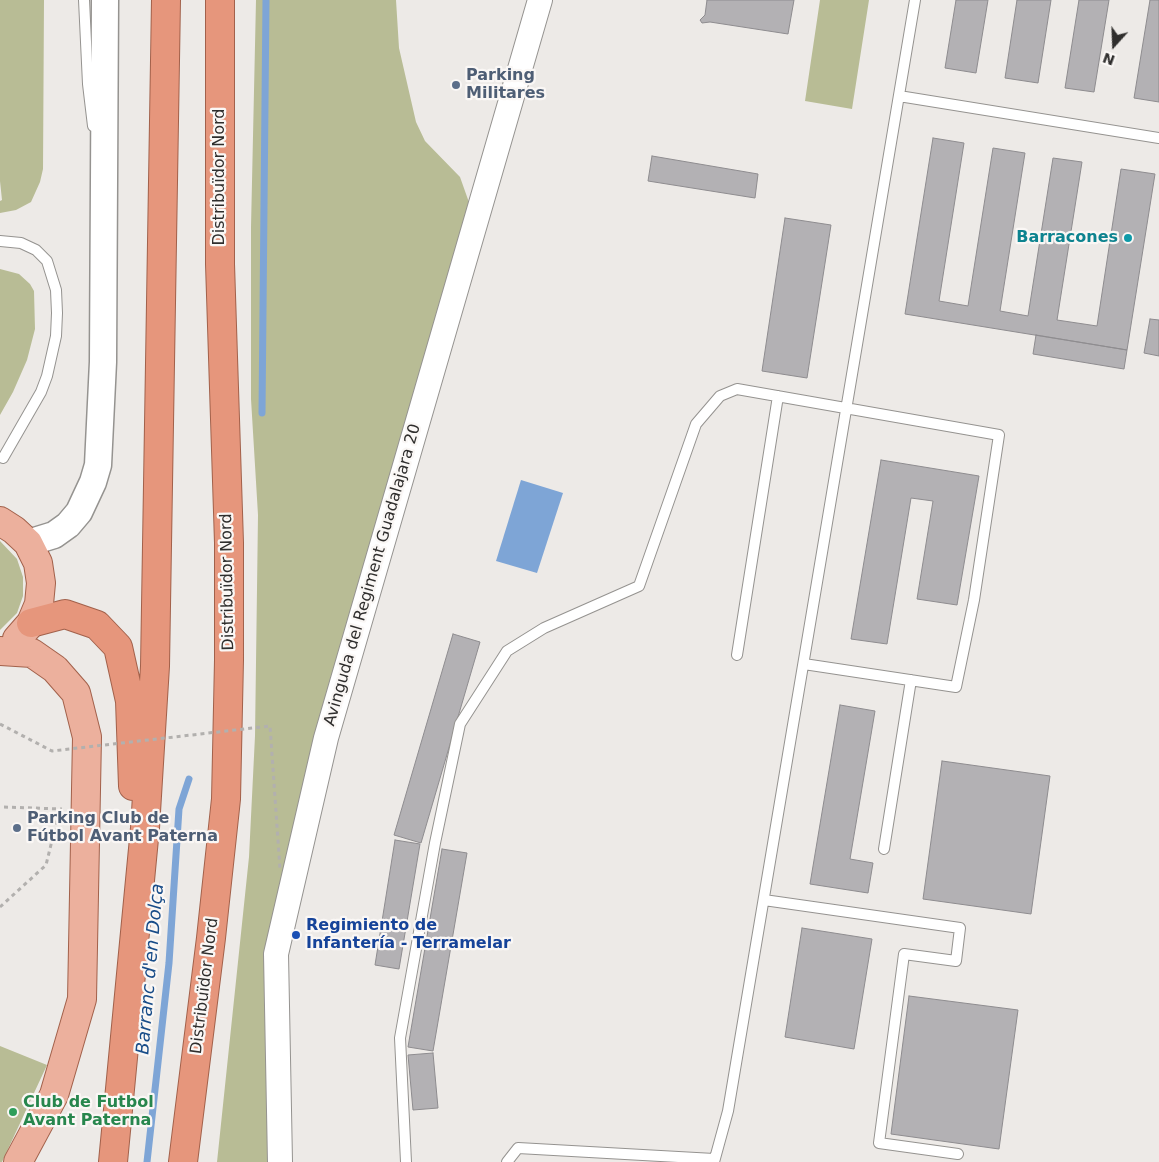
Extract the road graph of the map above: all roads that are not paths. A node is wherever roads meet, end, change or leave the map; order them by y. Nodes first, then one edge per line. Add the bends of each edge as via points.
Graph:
1 (84, 0) edge
2 (105, 0) edge
3 (166, 0) edge
4 (220, 0) edge
5 (540, 0) edge
6 (915, 0) edge
7 (899, 96) junction
8 (1159, 138) edge
9 (104, 221) junction
10 (0, 241) edge
11 (778, 396) junction
12 (847, 407) junction
13 (1, 462) edge
14 (11, 526) edge
15 (31, 623) junction
16 (0, 650) edge
17 (737, 655) dead end
18 (804, 664) junction
19 (911, 680) junction
20 (145, 828) junction
21 (884, 850) dead end
22 (764, 900) junction
23 (211, 938) junction
24 (958, 1154) dead end
25 (714, 1160) edge
26 (18, 1162) edge
27 (113, 1162) edge
28 (183, 1162) edge
29 (203, 1162) edge
30 (280, 1162) edge
31 (406, 1162) edge
32 (507, 1162) edge

1 - 9 lane via 88,84
2 - 9 main road
3 - 20 highway via 155,666
4 - 23 highway, Distribuïdor Nord via 220,264 229,543 229,660 226,799
5 - 30 street, Avinguda del Regiment Guadalajara 20 via 326,738 276,954
6 - 7 lane
7 - 8 lane
7 - 12 lane
9 - 14 main road via 98,465 87,498 74,518 54,534
10 - 13 lane via 21,243 47,260 56,290 57,313 56,336 41,392
11 - 12 lane
11 - 17 lane
11 - 31 lane via 737,389 720,396 696,424 639,586 544,628 507,651 460,724 400,1038
12 - 18 lane
12 - 19 lane via 999,435 974,600 956,687
14 - 15 main road via 38,563 39,604
15 - 16 main road via 17,639
15 - 20 highway via 65,614 97,625 118,647 130,701 131,779
16 - 26 main road via 32,653 55,669 76,693 87,737 72,809 82,999 54,1095
18 - 19 lane
18 - 22 lane
19 - 21 lane
20 - 27 highway
22 - 24 lane via 960,928 956,961 904,954 878,1143
22 - 25 lane via 728,1111
23 - 28 highway, Distribuïdor Nord
23 - 29 highway via 218,988 203,1132
25 - 32 lane via 518,1148

